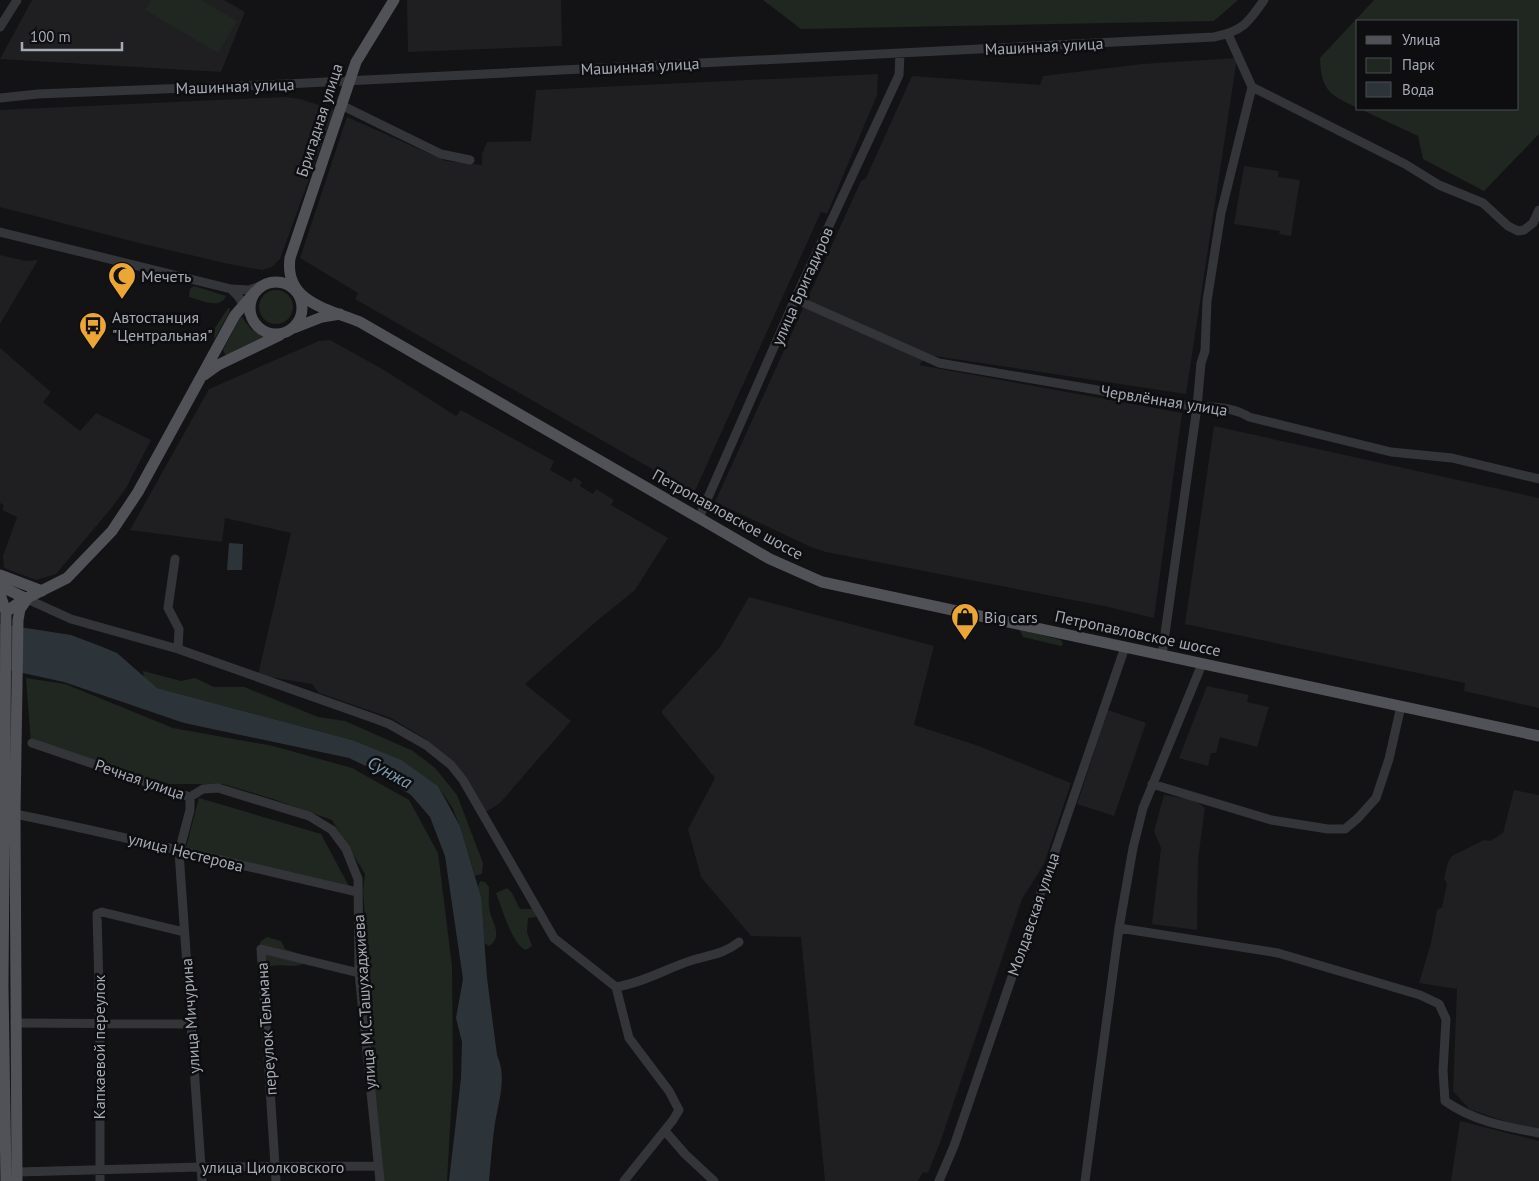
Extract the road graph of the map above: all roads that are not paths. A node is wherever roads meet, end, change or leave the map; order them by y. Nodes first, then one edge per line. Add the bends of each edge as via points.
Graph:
1 (17, 0) edge
2 (394, 0) edge
3 (1264, 0) edge
4 (0, 28) edge
5 (1228, 34) junction
6 (900, 53) junction
7 (350, 81) junction
8 (1252, 87) junction
9 (0, 98) edge
10 (342, 105) junction
11 (470, 160) dead end
12 (1539, 210) edge
13 (0, 232) edge
14 (290, 258) junction
15 (260, 287) junction
16 (231, 289) junction
17 (295, 290) junction
18 (795, 299) junction
19 (243, 304) junction
20 (340, 314) junction
21 (250, 315) junction
22 (287, 332) junction
23 (201, 378) junction
24 (1197, 407) junction
25 (1539, 479) edge
26 (699, 518) junction
27 (175, 559) dead end
28 (3, 580) edge
29 (42, 591) junction
30 (0, 594) edge
31 (27, 599) junction
32 (6, 616) junction
33 (1125, 647) junction
34 (178, 649) junction
35 (1162, 655) junction
36 (1202, 664) junction
37 (11, 693) junction
38 (1401, 706) junction
39 (1539, 736) edge
40 (32, 743) dead end
41 (1152, 784) junction
42 (190, 797) junction
43 (14, 814) junction
44 (332, 830) joint
45 (179, 852) junction
46 (2, 865) edge
47 (357, 892) junction
48 (1120, 928) junction
49 (184, 932) junction
50 (739, 942) dead end
51 (2, 947) edge
52 (359, 972) junction
53 (2, 986) edge
54 (616, 987) junction
55 (15, 1023) junction
56 (100, 1023) junction
57 (190, 1024) junction
58 (2, 1060) edge
59 (665, 1131) junction
60 (1539, 1133) edge
61 (378, 1166) junction
62 (201, 1167) junction
63 (275, 1167) junction
64 (99, 1170) junction
65 (17, 1176) edge
66 (6, 1181) edge
67 (100, 1181) edge
68 (202, 1181) edge
69 (276, 1181) edge
70 (380, 1181) edge
71 (624, 1181) edge
72 (714, 1181) edge
73 (939, 1181) edge
74 (1085, 1181) edge

1 - 4 street
2 - 7 main road, Бригадная улица via 356,62
3 - 5 street, Машинная улица via 1247,24
5 - 6 street, Машинная улица
5 - 8 street
6 - 7 street, Машинная улица
6 - 18 street, улица Бригадиров via 899,75
7 - 9 street, Машинная улица
7 - 10 main road, Бригадная улица
8 - 12 street via 1440,185 1483,203 1513,229 1524,230 1533,223
8 - 24 street via 1221,212
10 - 11 street via 441,154
10 - 14 main road, Бригадная улица
13 - 16 street
14 - 15 main road
14 - 17 main road via 289,275
15 - 16 street
15 - 17 main road via 285,283
15 - 19 main road
15 - 21 main road via 249,307
16 - 19 street
17 - 20 main road, Петропавловское шоссе via 307,300
17 - 22 main road via 302,307 297,324
18 - 24 street, Червлённая улица via 939,363
18 - 26 street, улица Бригадиров
19 - 21 street
19 - 23 main road
20 - 22 main road via 306,322
20 - 26 main road, Петропавловское шоссе via 360,322
21 - 22 main road via 260,329 275,334
22 - 23 main road via 218,365
23 - 29 main road via 135,497 116,524 67,578
24 - 25 street, Червлённая улица via 1240,411 1249,417 1391,452 1452,458
24 - 35 street
26 - 33 main road, Петропавловское шоссе via 770,559 822,582
27 - 34 street via 168,608 179,630
28 - 29 main road
28 - 31 main road
29 - 31 main road
30 - 32 main road
31 - 32 main road
31 - 34 street via 71,619
31 - 37 main road via 18,620
32 - 37 main road
33 - 35 main road, Петропавловское шоссе
33 - 73 street, Молдавская улица via 954,1146
34 - 54 street via 389,724 426,745 464,780 554,938
35 - 36 main road, Петропавловское шоссе
36 - 38 main road, Петропавловское шоссе
36 - 41 street
37 - 43 main road
37 - 46 main road
38 - 39 main road, Петропавловское шоссе
38 - 41 street via 1376,798 1345,828 1328,830 1270,820
40 - 42 street, Речная улица
41 - 48 street via 1133,848
42 - 44 street, Речная улица via 202,789 218,788 309,816
42 - 45 street, улица Мичурина via 190,810
43 - 45 street, улица Нестерова
43 - 55 main road
44 - 47 street, улица М.С.Ташухаджиева via 346,849 358,879
45 - 47 street, улица Нестерова
45 - 49 street, улица Мичурина
46 - 51 main road
47 - 52 street, улица М.С.Ташухаджиева
48 - 60 street via 1278,953 1420,995 1440,1004 1446,1018 1445,1101 1458,1110 1497,1125
48 - 74 street
49 - 56 street, Капкаевой переулок via 102,912 97,914
49 - 57 street, улица Мичурина
50 - 54 street via 728,950
51 - 53 main road
52 - 61 street, улица М.С.Ташухаджиева
52 - 63 street, переулок Тельмана via 261,949
53 - 58 main road
54 - 59 street via 629,1038 669,1091 679,1110
55 - 56 street
55 - 65 main road
56 - 57 street
56 - 64 street, Капкаевой переулок
57 - 62 street, улица Мичурина
58 - 66 main road
59 - 71 street
59 - 72 street
61 - 63 street, улица Циолковского
61 - 70 street, улица М.С.Ташухаджиева
62 - 63 street, улица Циолковского
62 - 64 street, улица Циолковского
62 - 68 street, улица Мичурина
63 - 69 street, переулок Тельмана
64 - 65 street, улица Циолковского
64 - 67 street, Капкаевой переулок

